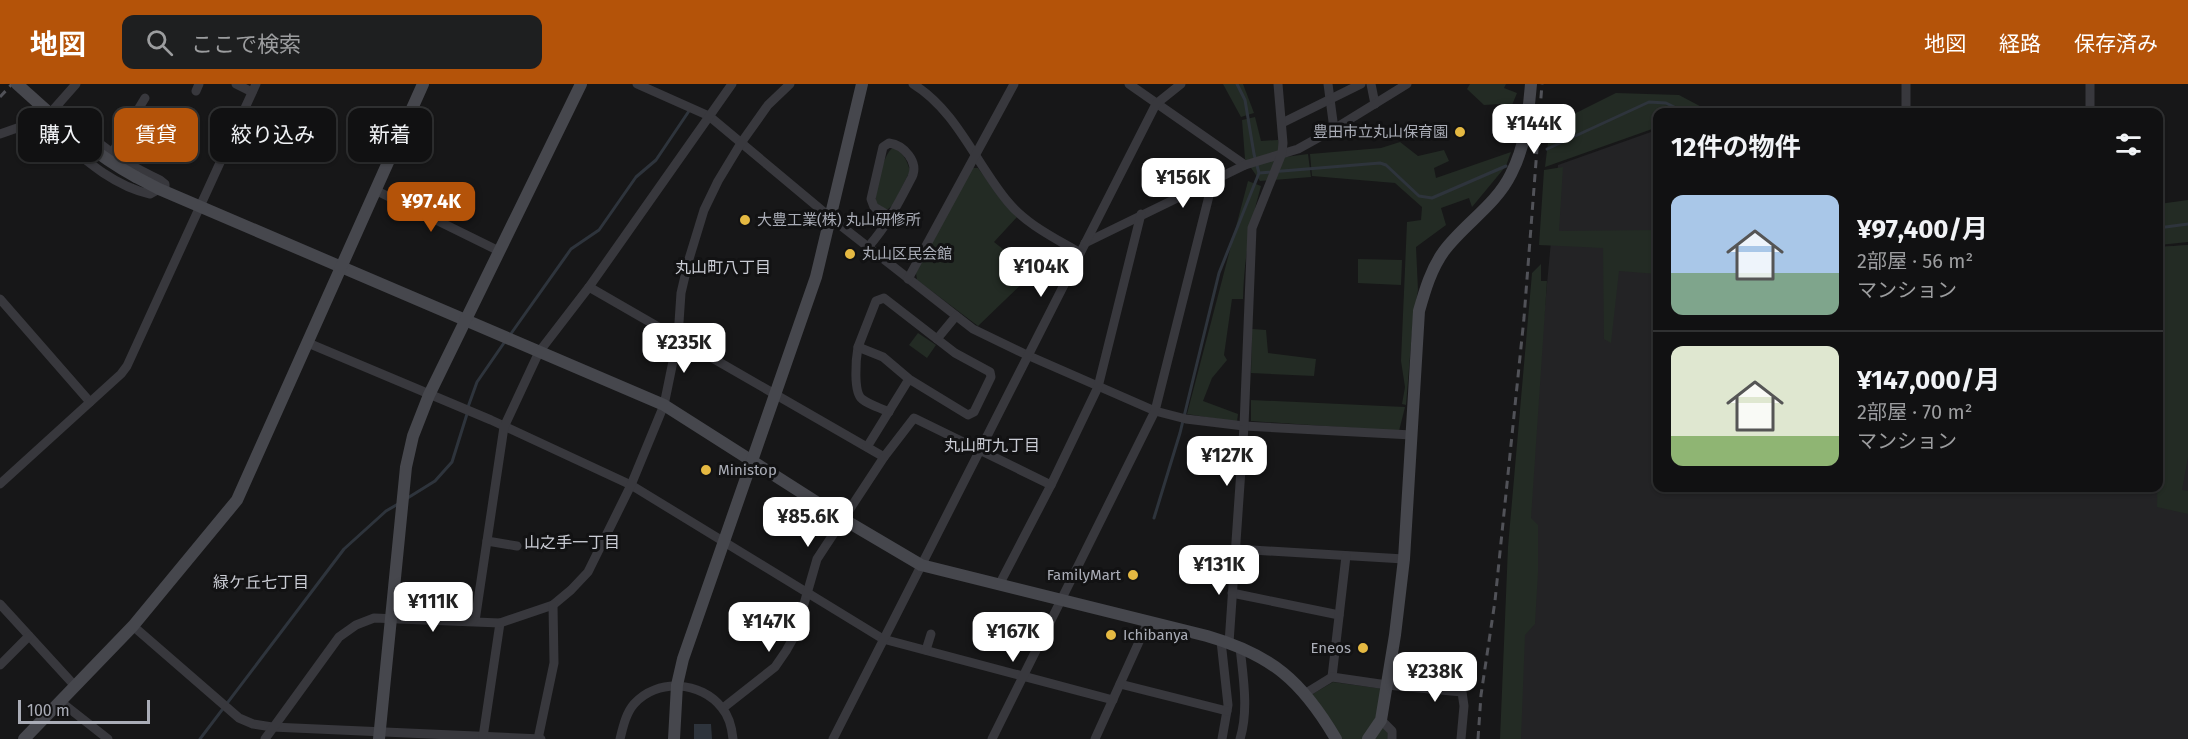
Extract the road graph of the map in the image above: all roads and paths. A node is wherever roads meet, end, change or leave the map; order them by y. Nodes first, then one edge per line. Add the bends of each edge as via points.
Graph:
1 (17, 84) edge
2 (76, 84) edge
3 (236, 84) edge
4 (423, 84) edge
5 (581, 84) edge
6 (637, 84) edge
7 (732, 84) edge
8 (790, 84) edge
9 (862, 84) edge
10 (913, 84) edge
11 (1014, 84) edge
12 (1129, 84) edge
13 (1181, 84) edge
14 (1278, 84) edge
15 (1328, 84) edge
16 (1361, 84) edge
17 (1371, 84) edge
18 (1407, 84) edge
19 (1531, 84) edge
20 (1906, 84) edge
21 (2090, 84) edge
22 (254, 88) edge
23 (146, 98) dead end
24 (1329, 100) junction
25 (1156, 104) junction
26 (1375, 104) junction
27 (57, 106) joint
28 (1906, 108) edge
29 (2090, 108) edge
30 (709, 116) junction
31 (1282, 123) junction
32 (18, 127) edge
33 (1334, 129) junction
34 (0, 134) edge
35 (741, 143) junction
36 (112, 153) junction
37 (1281, 153) junction
38 (975, 155) junction
39 (89, 162) edge
40 (1247, 165) junction
41 (1214, 180) junction
42 (162, 190) junction
43 (375, 190) junction
44 (201, 207) junction
45 (1141, 214) junction
46 (891, 217) junction
47 (831, 218) junction
48 (1085, 243) junction
49 (868, 247) junction
50 (499, 251) junction
51 (1080, 253) junction
52 (340, 267) junction
53 (908, 279) junction
54 (589, 287) junction
55 (0, 299) edge
56 (956, 316) junction
57 (465, 320) junction
58 (678, 337) junction
59 (937, 339) junction
60 (308, 343) junction
61 (858, 347) junction
62 (539, 352) junction
63 (1027, 355) junction
64 (909, 379) junction
65 (1098, 387) junction
66 (774, 394) junction
67 (429, 395) junction
68 (90, 402) junction
69 (664, 405) junction
70 (1155, 411) junction
71 (889, 412) junction
72 (1244, 426) junction
73 (504, 427) junction
74 (1412, 435) junction
75 (867, 447) junction
76 (979, 451) junction
77 (884, 457) junction
78 (751, 461) junction
79 (0, 484) edge
80 (631, 485) junction
81 (1051, 485) junction
82 (843, 519) junction
83 (487, 541) junction
84 (724, 541) junction
85 (517, 546) dead end
86 (1236, 549) junction
87 (1346, 556) junction
88 (1404, 559) junction
89 (921, 565) junction
90 (999, 585) junction
91 (807, 592) junction
92 (1232, 594) junction
93 (1060, 600) junction
94 (0, 604) edge
95 (553, 605) junction
96 (1339, 615) junction
97 (391, 618) junction
98 (475, 621) junction
99 (1148, 622) junction
100 (500, 623) junction
101 (133, 626) junction
102 (931, 634) dead end
103 (29, 636) junction
104 (884, 639) junction
105 (1230, 644) junction
106 (926, 650) junction
107 (0, 665) edge
108 (1021, 677) junction
109 (1332, 677) junction
110 (1120, 684) junction
111 (1387, 685) junction
112 (75, 686) junction
113 (677, 686) junction
114 (1306, 693) junction
115 (1113, 700) junction
116 (61, 702) junction
117 (723, 708) junction
118 (1227, 711) junction
119 (1381, 720) junction
120 (272, 727) junction
121 (380, 735) edge
122 (483, 737) junction
123 (24, 739) edge
124 (108, 739) edge
125 (265, 739) edge
126 (522, 739) edge
127 (539, 739) edge
128 (620, 739) edge
129 (674, 739) edge
130 (733, 739) edge
131 (833, 739) edge
132 (992, 739) edge
133 (1095, 739) edge
134 (1222, 739) edge
135 (1240, 739) edge
136 (1336, 739) edge
137 (1368, 739) edge
138 (1392, 739) edge
139 (1461, 739) edge

1 - 42 street, bridge via 107,161
2 - 27 street
3 - 22 street
4 - 43 street
5 - 50 street
6 - 30 street
7 - 30 street
8 - 35 street via 768,105
9 - 47 street
10 - 38 street via 939,104
11 - 38 street
12 - 25 street
13 - 25 street
14 - 31 street
15 - 24 street
16 - 24 street
17 - 26 street
18 - 26 street
19 - 74 street via 1527,133 1511,175 1487,207 1444,250 1429,277 1419,311
20 - 28 street
21 - 29 street
22 - 44 street
23 - 36 street
24 - 31 street
24 - 33 street
25 - 40 street
25 - 48 street
26 - 33 street
27 - 36 street
30 - 35 street
30 - 54 street
31 - 37 street
32 - 34 street
33 - 37 street via 1298,149
35 - 47 street
35 - 58 street via 718,181 698,230 681,293
36 - 42 street via 160,180 165,184
37 - 40 street
37 - 72 street via 1252,228
38 - 51 street via 1018,213
38 - 53 street
39 - 42 street via 129,187 150,194
40 - 41 street
41 - 45 street
41 - 70 street
42 - 44 street
43 - 50 street
43 - 52 street
44 - 52 street
44 - 68 street via 127,366
45 - 48 street
45 - 65 street
46 - 46 street via 915,166 905,150 889,142 883,147 871,199 874,207
46 - 49 street
47 - 49 street
47 - 66 street via 816,277
48 - 51 street
49 - 53 street
50 - 57 street
51 - 63 street
52 - 57 street
52 - 60 street
53 - 56 street
54 - 58 street
54 - 62 street
55 - 68 street
56 - 59 street
56 - 63 street via 973,329
57 - 62 street
57 - 67 street
58 - 66 street
58 - 69 street
59 - 61 street via 884,298 876,301
59 - 64 street via 990,372 974,412 968,415
60 - 67 street
60 - 101 street via 237,501
61 - 64 street via 883,357
61 - 71 street via 858,394
62 - 69 street
62 - 73 street
63 - 65 street
63 - 76 street
64 - 71 street
65 - 70 street
65 - 81 street
66 - 75 street
66 - 78 street
67 - 73 street
67 - 97 street via 408,452
68 - 79 street
69 - 78 street
69 - 80 street
70 - 72 street
70 - 93 street
71 - 75 street
72 - 74 street
72 - 86 street
73 - 80 street
73 - 83 street
74 - 88 street
75 - 77 street
76 - 77 street via 914,418
76 - 81 street
76 - 89 street
77 - 82 street
78 - 82 street
78 - 84 street
80 - 84 street
80 - 95 street via 588,572
81 - 90 street
82 - 89 street
82 - 91 street via 817,559
83 - 85 street
83 - 98 street
84 - 91 street
84 - 113 street
86 - 87 street
86 - 92 street
87 - 88 street
87 - 96 street
88 - 111 street
89 - 90 street
89 - 104 street
90 - 93 street
91 - 104 street
91 - 117 street via 795,635 775,667
92 - 96 street
92 - 105 street
93 - 99 street
93 - 108 street
94 - 103 street
95 - 100 street
95 - 127 street via 554,663
96 - 109 street
97 - 98 street
97 - 120 street via 365,621 339,637
97 - 121 street
98 - 100 street
99 - 105 street
99 - 110 street
100 - 122 street
101 - 112 street
101 - 120 street via 239,718
102 - 106 street
103 - 107 street
103 - 112 street
104 - 106 street
104 - 131 street
105 - 114 street via 1280,669
105 - 118 street
105 - 135 street via 1245,702 1245,725
106 - 108 street
108 - 115 street
108 - 132 street
109 - 111 street
109 - 114 street
110 - 115 street
110 - 118 street
111 - 119 street
111 - 139 street via 1462,692
112 - 116 street
113 - 117 street via 694,689
113 - 128 street via 657,689 634,704
113 - 129 street
114 - 136 street
115 - 133 street
116 - 123 street
116 - 124 street
117 - 130 street
118 - 134 street
119 - 137 street
119 - 138 street via 1392,731
120 - 121 street
120 - 125 street
121 - 122 street
122 - 126 street
126 - 127 street

